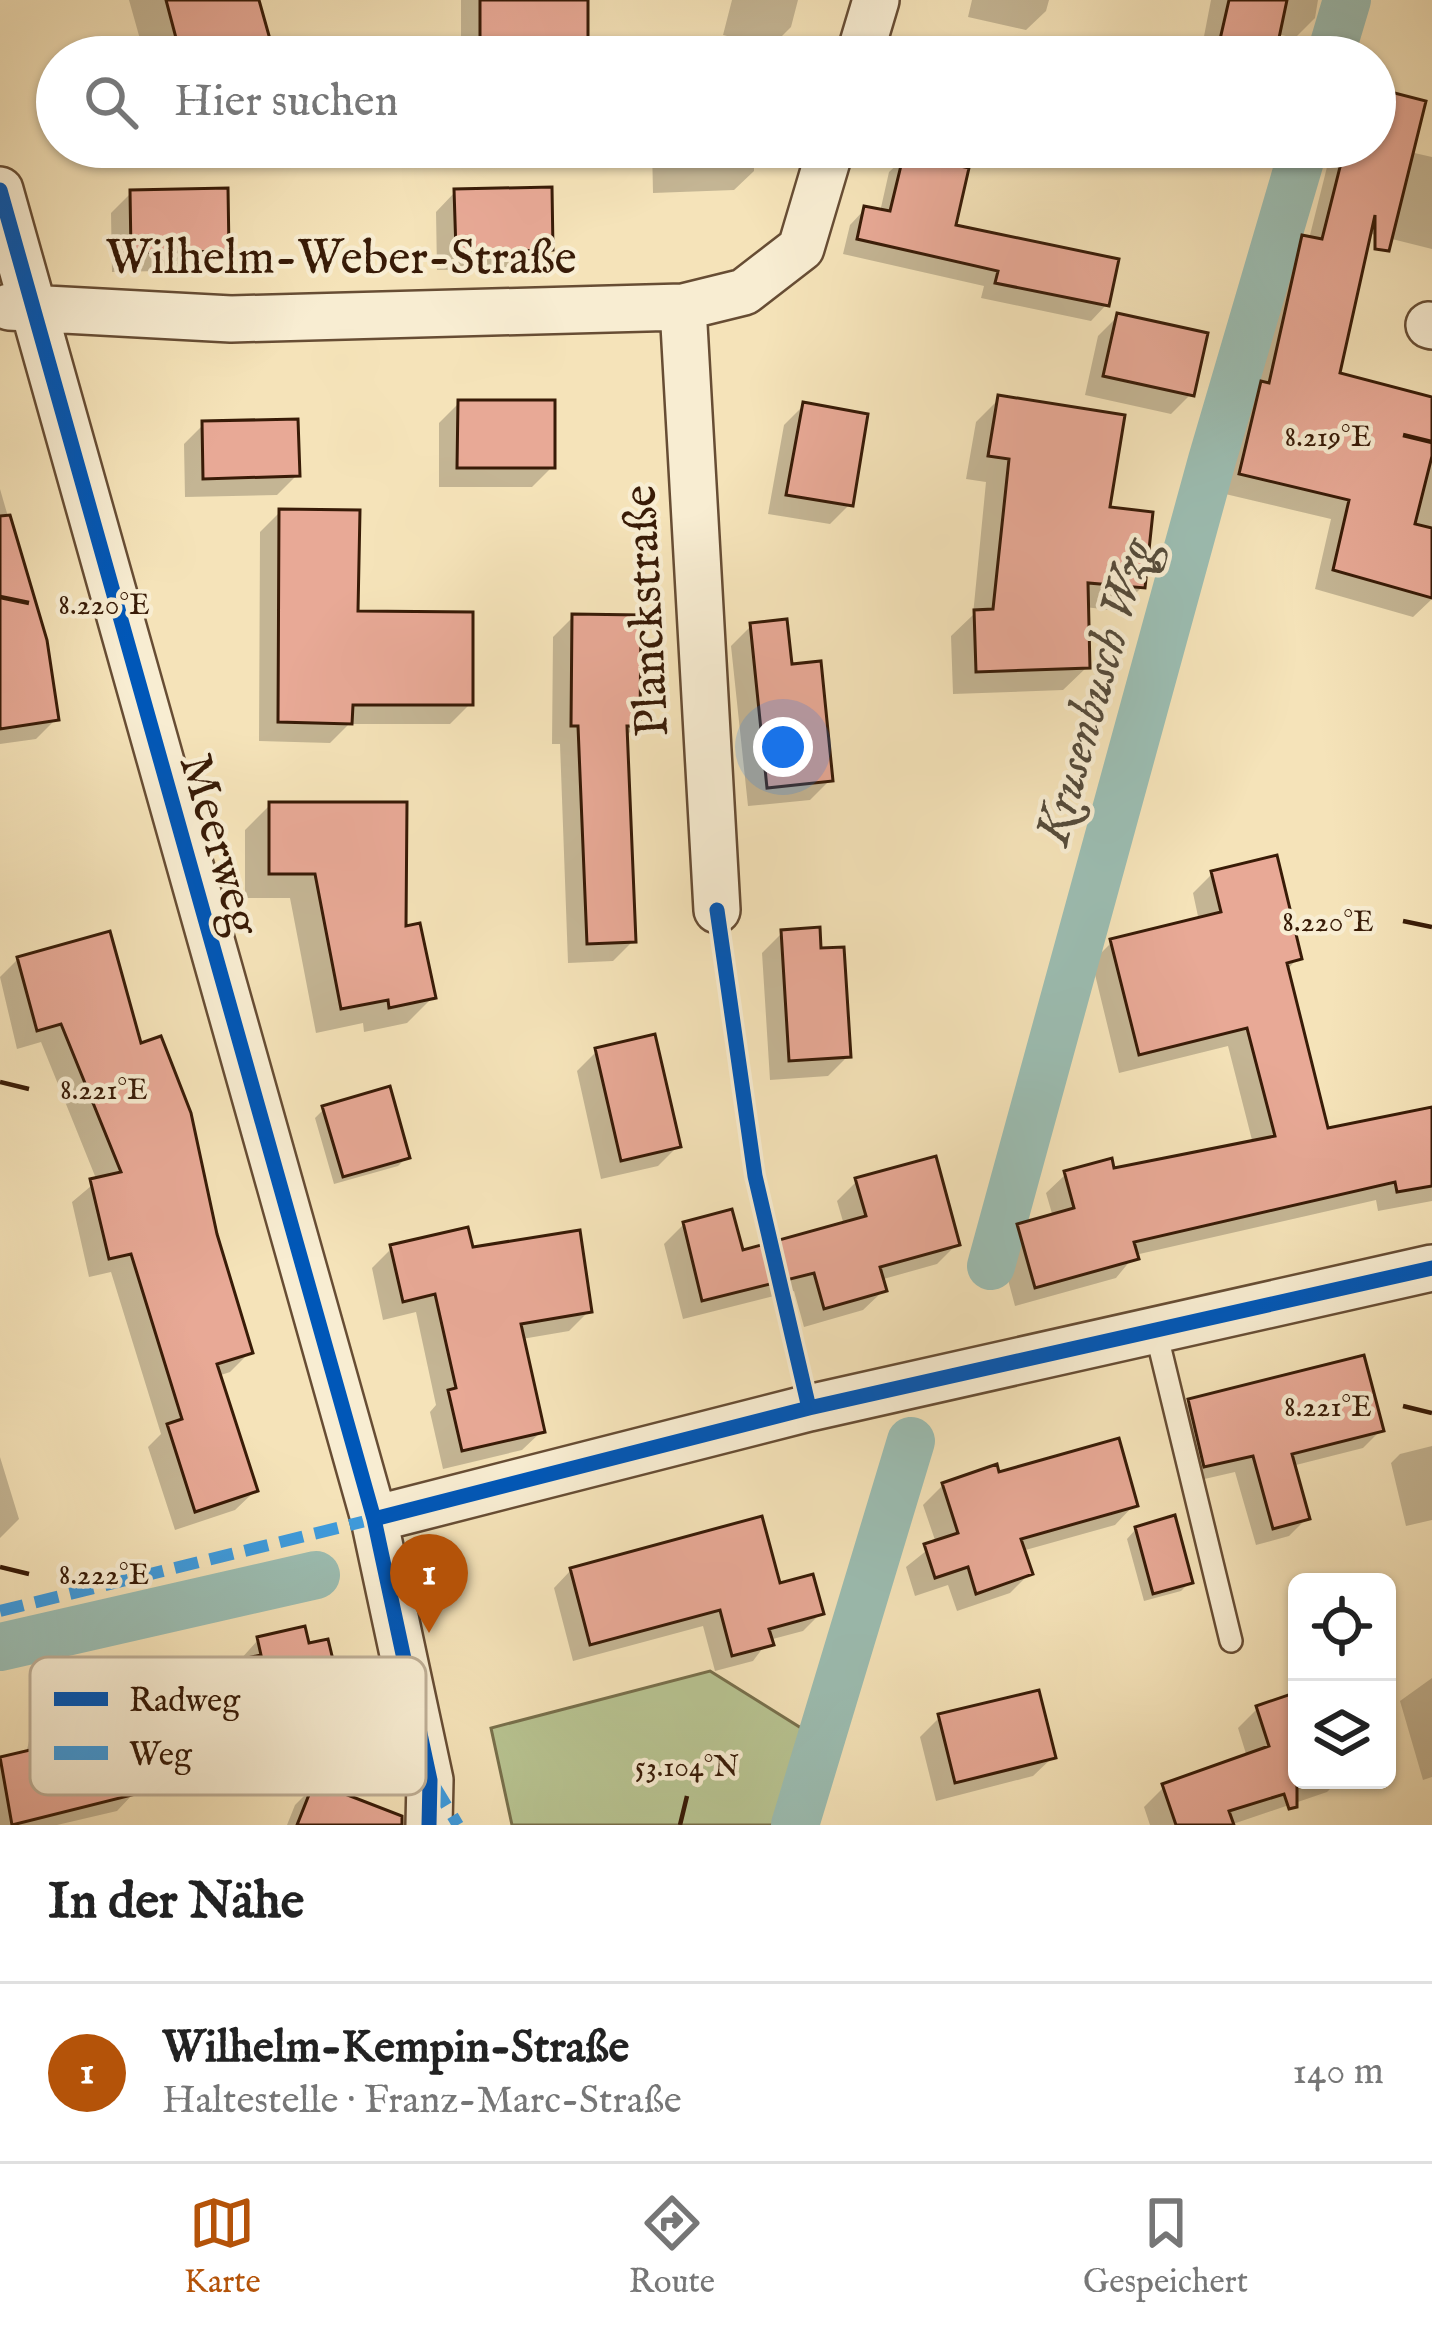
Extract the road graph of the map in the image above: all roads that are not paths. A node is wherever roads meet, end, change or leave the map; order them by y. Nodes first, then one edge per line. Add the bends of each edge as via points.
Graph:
1 (876, 0) edge
2 (865, 36) edge
3 (825, 168) edge
4 (0, 190) edge
5 (682, 307) junction
6 (16, 308) edge
7 (717, 910) dead end
8 (1432, 1268) edge
9 (1155, 1327) junction
10 (374, 1519) junction
11 (1232, 1641) dead end
12 (404, 1657) edge
13 (426, 1761) edge
14 (428, 1825) edge

1 - 2 street
3 - 5 street, Wilhelm-Weber-Straße via 801,248 744,292
4 - 6 street, Meerweg
5 - 6 street, Wilhelm-Weber-Straße via 231,319
5 - 7 street, Planckstraße
6 - 10 street, Meerweg
8 - 9 street
9 - 10 street
9 - 11 lane
10 - 12 street, Meerweg
13 - 14 street, Meerweg

